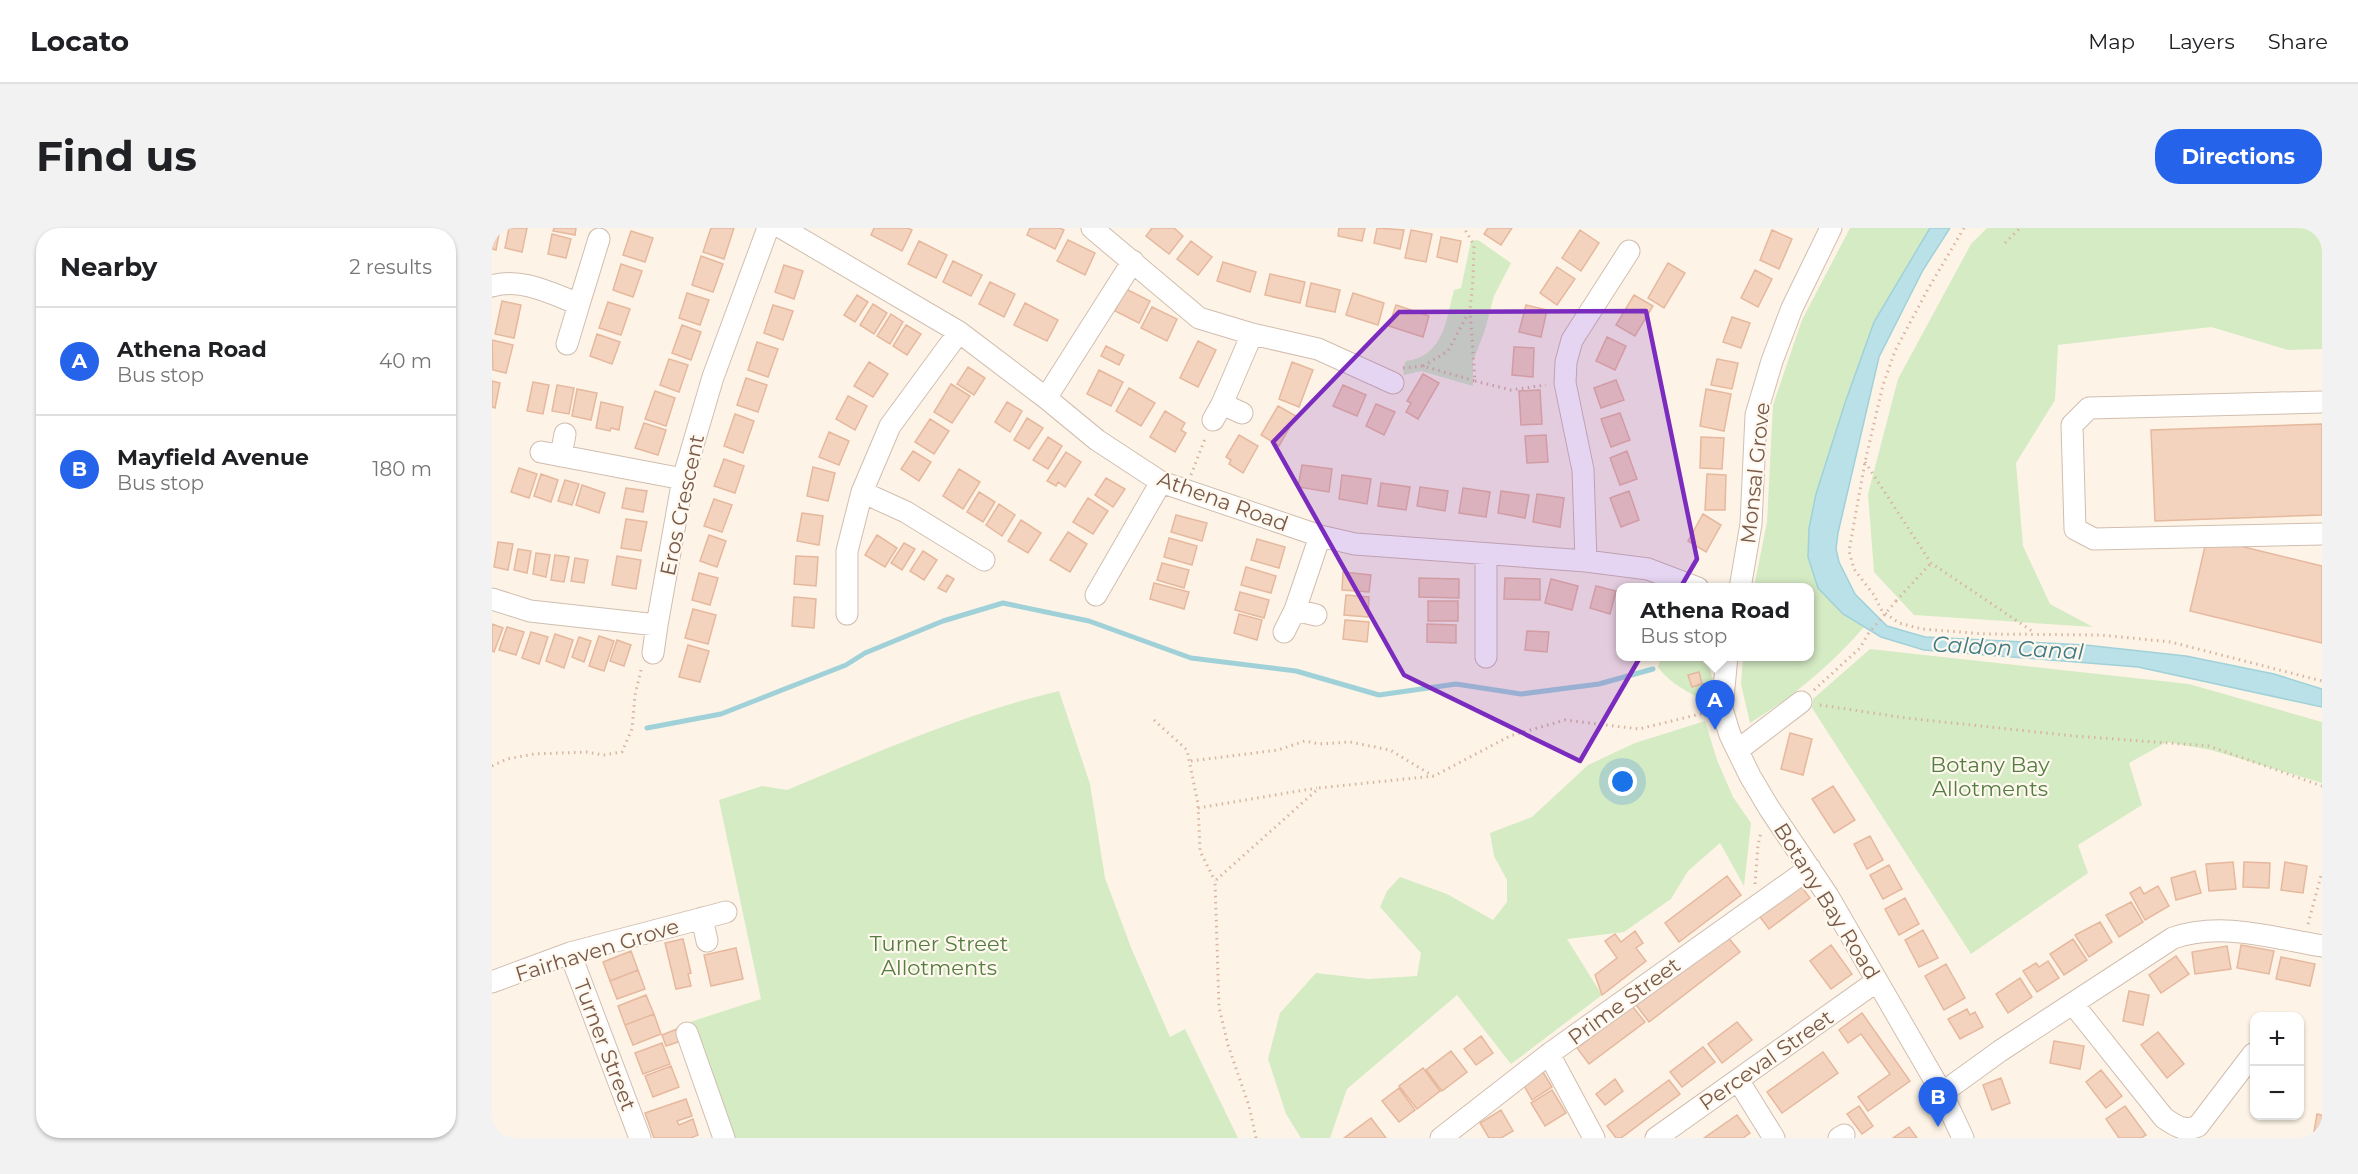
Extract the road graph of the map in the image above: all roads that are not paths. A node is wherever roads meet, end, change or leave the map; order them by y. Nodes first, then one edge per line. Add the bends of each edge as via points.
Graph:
1 (768, 228) edge
2 (782, 228) edge
3 (1092, 228) edge
4 (1831, 228) edge
5 (599, 239) dead end
6 (1132, 261) junction
7 (1629, 262) dead end
8 (492, 286) edge
9 (579, 304) junction
10 (959, 332) junction
11 (1252, 334) junction
12 (567, 344) dead end
13 (1386, 373) road end
14 (1046, 398) junction
15 (2322, 402) edge
16 (1242, 413) dead end
17 (565, 434) dead end
18 (683, 479) junction
19 (1161, 482) junction
20 (862, 492) junction
21 (2322, 534) edge
22 (1320, 536) junction
23 (1486, 554) junction
24 (984, 560) dead end
25 (1586, 561) junction
26 (1685, 583) edge
27 (1741, 583) edge
28 (1096, 595) dead end
29 (492, 599) edge
30 (1294, 610) junction
31 (847, 614) dead end
32 (1316, 615) dead end
33 (657, 625) junction
34 (1284, 632) dead end
35 (1493, 650) dead end
36 (653, 653) road end
37 (1727, 661) edge
38 (1802, 702) road end
39 (1738, 750) junction
40 (1810, 868) junction
41 (726, 912) dead end
42 (702, 918) junction
43 (707, 942) dead end
44 (2313, 945) edge
45 (570, 953) junction
46 (1877, 981) junction
47 (492, 982) edge
48 (2073, 1004) junction
49 (687, 1033) dead end
50 (1550, 1054) junction
51 (2250, 1058) edge
52 (1738, 1080) junction
53 (1942, 1093) junction
54 (2164, 1128) edge
55 (639, 1138) edge
56 (724, 1138) edge
57 (1441, 1138) edge
58 (1594, 1138) edge
59 (1656, 1138) edge
60 (1774, 1138) edge
61 (1962, 1138) edge

1 - 18 street, Eros Crescent via 713,377
2 - 10 street, Athena Road
3 - 6 street
4 - 27 street, Monsal Grove via 1792,308 1756,415 1751,524
5 - 9 street
6 - 11 street via 1199,318
6 - 14 street
7 - 25 street via 1572,340 1566,362 1565,383 1583,470
8 - 9 street via 505,282 534,287
9 - 12 street
10 - 14 street, Athena Road
10 - 20 street via 890,426
11 - 13 street via 1318,349
11 - 16 street via 1218,412
14 - 19 street, Athena Road via 1097,440
15 - 21 street via 2089,408 2072,425 2074,529 2094,539
17 - 18 street via 551,454
18 - 33 street, Eros Crescent
19 - 22 street, Athena Road
19 - 28 street via 1117,575
20 - 24 street via 906,512 959,553
20 - 31 street via 847,551
22 - 23 street, Athena Road via 1355,544
22 - 30 street
23 - 25 street, Athena Road
23 - 35 street
25 - 26 street, Athena Road via 1648,569
29 - 33 street via 530,611
30 - 32 street
30 - 34 street
33 - 36 street, Eros Crescent
37 - 39 street, Botany Bay Road via 1722,708
38 - 39 street
39 - 40 street, Botany Bay Road via 1769,808
40 - 46 street, Botany Bay Road
40 - 50 street, Prime Street
41 - 42 street, Fairhaven Grove
42 - 43 street, Fairhaven Grove
42 - 45 street, Fairhaven Grove
44 - 48 street via 2238,932 2192,931 2173,938
45 - 47 street, Fairhaven Grove
45 - 55 street, Turner Street
46 - 52 street, Perceval Street
46 - 53 street, Botany Bay Road
48 - 53 street
48 - 54 street
49 - 56 street
50 - 57 street, Prime Street
50 - 58 street
51 - 54 street via 2198,1126 2187,1130
52 - 59 street, Perceval Street
52 - 60 street
53 - 61 street, Botany Bay Road

